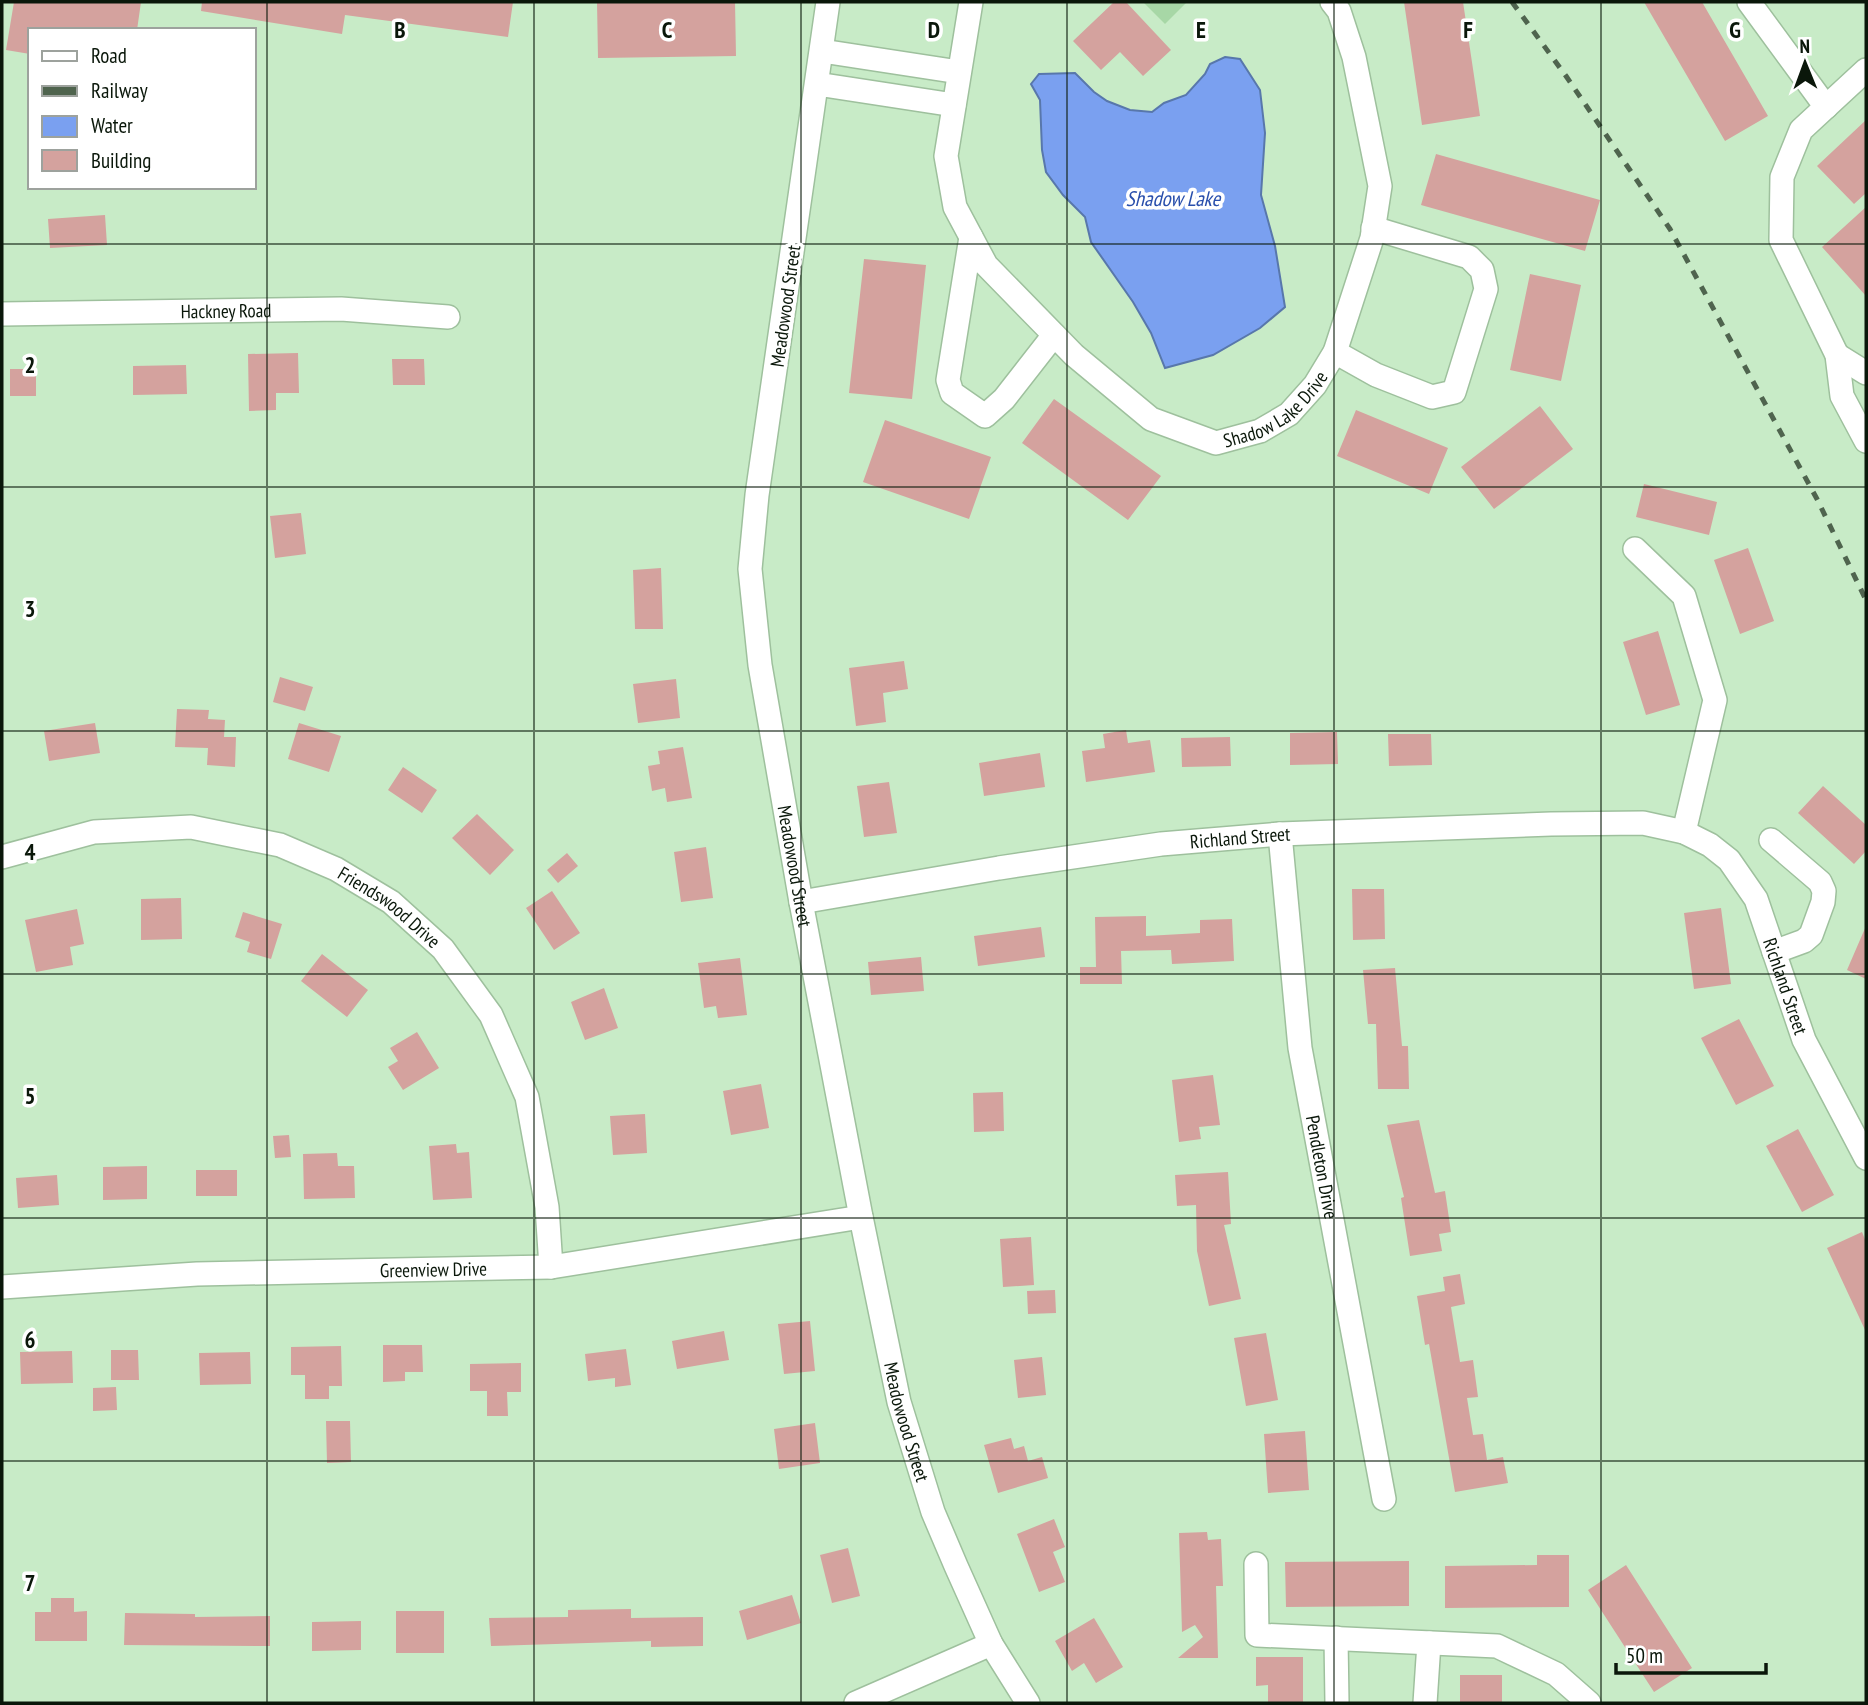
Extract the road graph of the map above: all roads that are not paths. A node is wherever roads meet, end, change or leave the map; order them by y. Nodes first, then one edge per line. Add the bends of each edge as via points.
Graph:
1 (828, 2) edge
2 (971, 2) edge
3 (1332, 2) edge
4 (1749, 2) edge
5 (822, 51) junction
6 (1866, 70) edge
7 (959, 72) junction
8 (817, 83) junction
9 (954, 105) junction
10 (1825, 107) junction
11 (1373, 228) junction
12 (971, 237) junction
13 (2, 314) edge
14 (448, 317) dead end
15 (1054, 335) junction
16 (1335, 352) junction
17 (1837, 355) junction
18 (1866, 373) edge
19 (1866, 441) edge
20 (1635, 550) dead end
21 (1684, 832) junction
22 (1280, 834) junction
23 (1771, 839) dead end
24 (2, 857) edge
25 (801, 902) junction
26 (1774, 952) junction
27 (1866, 1158) edge
28 (861, 1217) junction
29 (551, 1267) junction
30 (2, 1287) edge
31 (1384, 1499) dead end
32 (1256, 1564) dead end
33 (1336, 1638) junction
34 (1429, 1643) junction
35 (992, 1644) junction
36 (856, 1703) edge
37 (1028, 1703) edge
38 (1337, 1703) edge
39 (1426, 1703) edge
40 (1588, 1703) edge

1 - 5 street, Meadowood Street
2 - 7 street, Shadow Lake Drive
3 - 11 street, Shadow Lake Drive via 1354,57 1380,186
4 - 10 street
5 - 7 street
5 - 8 street, Meadowood Street
6 - 10 street
7 - 9 street, Shadow Lake Drive
8 - 9 street
8 - 25 street, Meadowood Street via 750,569 760,665
9 - 12 street, Shadow Lake Drive via 946,156 955,207
10 - 17 street via 1801,130 1782,177 1781,240
11 - 16 street, Shadow Lake Drive
11 - 16 street via 1469,257 1482,270 1486,289 1454,393 1432,397 1376,375
12 - 15 street, Shadow Lake Drive via 986,265
12 - 15 street via 948,380 952,393 985,416
13 - 14 street, Hackney Road via 341,309
15 - 16 street, Shadow Lake Drive via 1151,419 1216,443 1260,431 1289,414 1315,385
17 - 18 street
17 - 19 street via 1842,396
20 - 21 street via 1684,596 1715,700
21 - 22 street, Richland Street via 1643,824 1551,824
21 - 26 street, Richland Street via 1710,845 1744,879
22 - 25 street, Richland Street via 1161,844
22 - 31 street, Pendleton Drive via 1300,1048
23 - 26 street via 1820,881 1824,891 1811,935
24 - 29 street, Friendswood Drive via 94,832 191,827 280,845 336,869 391,902 443,949 491,1015 527,1097 547,1207
25 - 28 street, Meadowood Street
26 - 27 street, Richland Street via 1804,1040
28 - 29 street, Greenview Drive
28 - 35 street, Meadowood Street via 899,1402 933,1512
29 - 30 street, Greenview Drive via 197,1274
32 - 33 street via 1257,1635
33 - 34 street
33 - 38 street
34 - 39 street
34 - 40 street via 1497,1646 1556,1674
35 - 36 street
35 - 37 street, Meadowood Street

